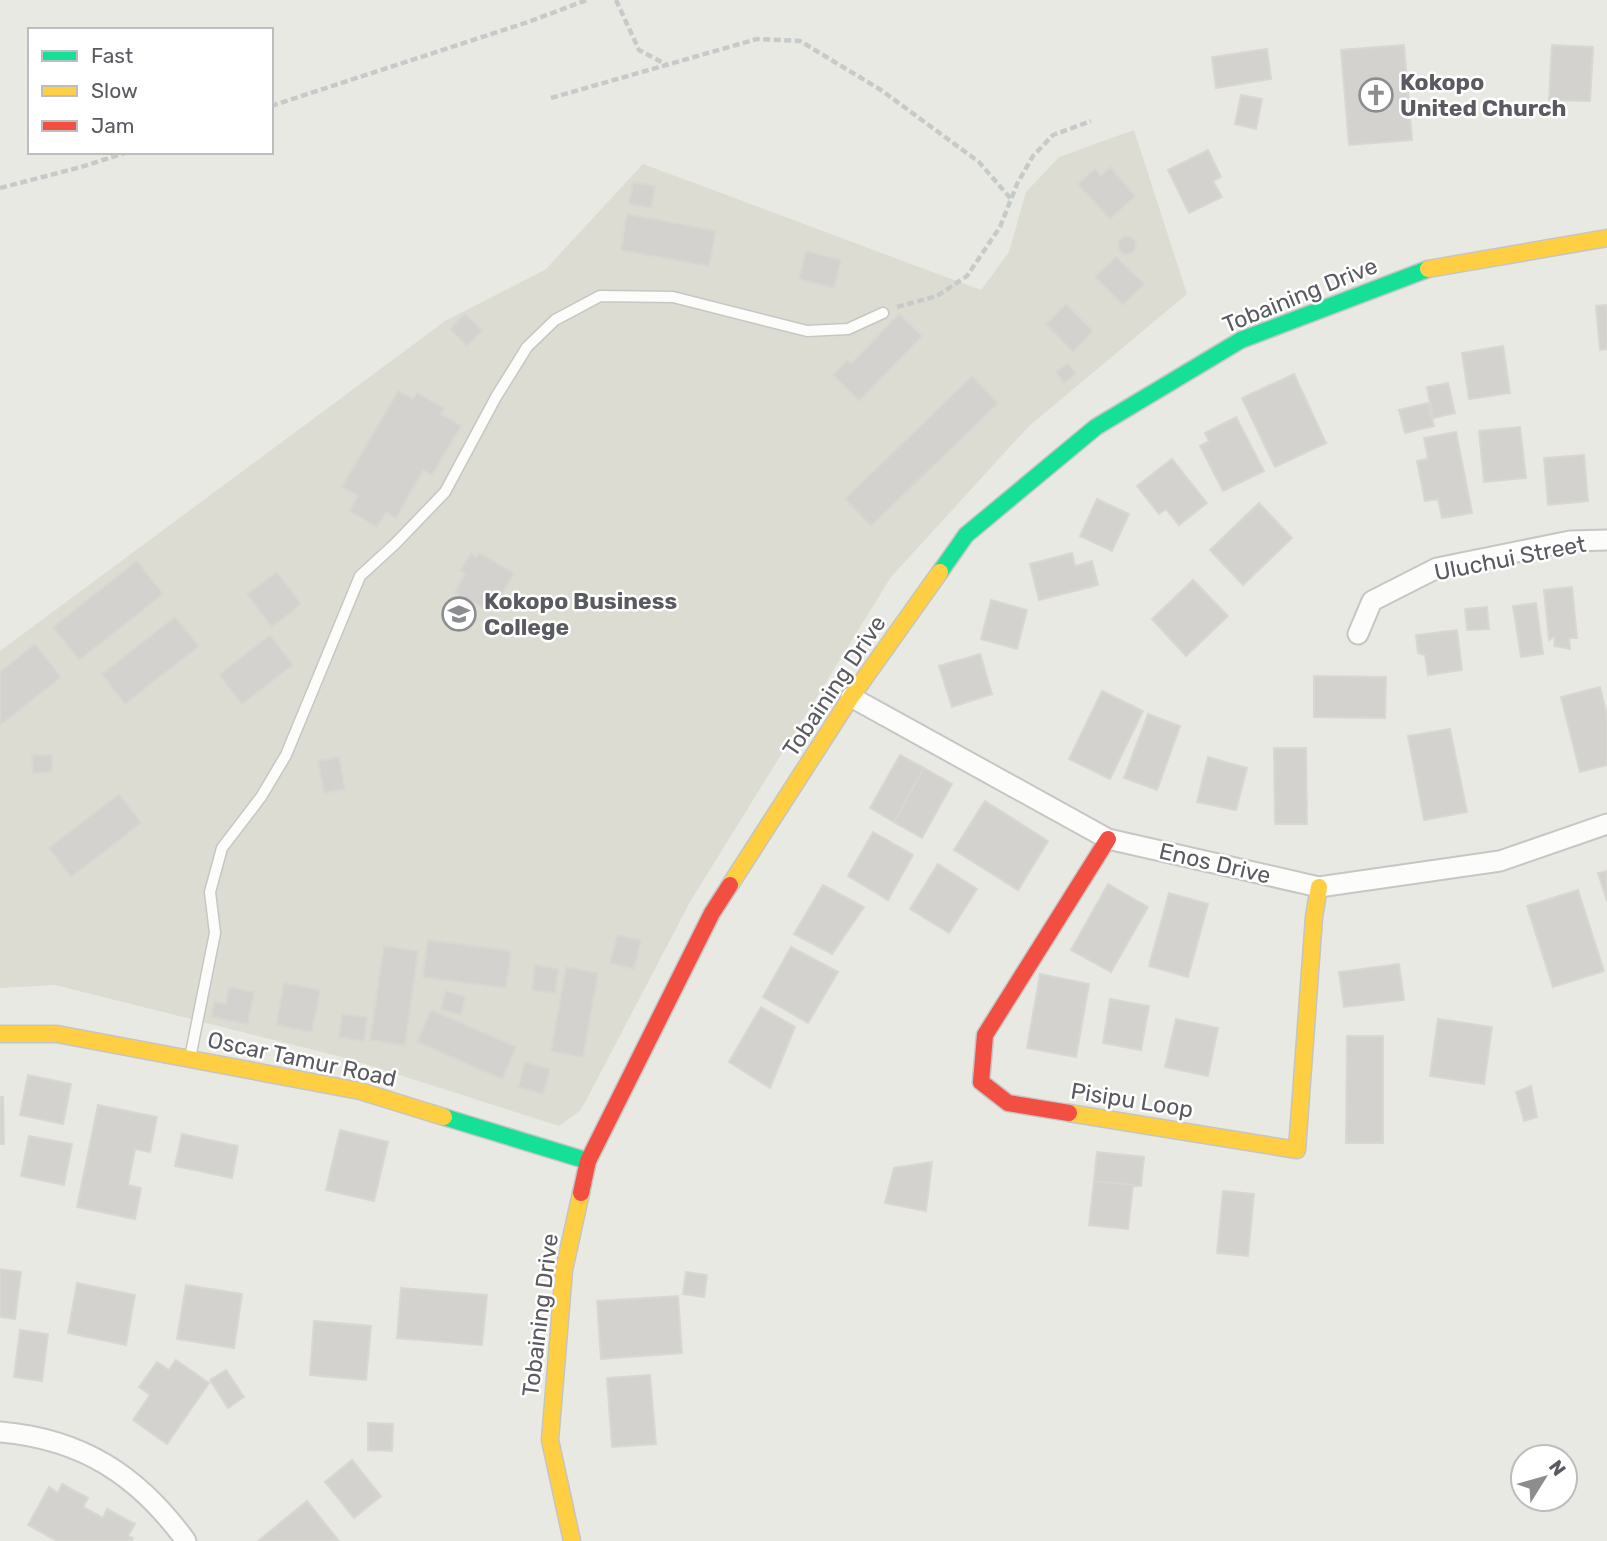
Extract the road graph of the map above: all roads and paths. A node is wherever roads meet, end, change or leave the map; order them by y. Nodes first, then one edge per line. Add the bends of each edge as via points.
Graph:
1 (587, 0) edge
2 (616, 0) edge
3 (667, 65) junction
4 (551, 97) dead end
5 (273, 105) edge
6 (1091, 121) dead end
7 (122, 154) edge
8 (0, 188) edge
9 (1011, 199) junction
10 (1607, 238) edge
11 (883, 313) joint
12 (1607, 540) edge
13 (1357, 634) dead end
14 (851, 697) junction
15 (1607, 824) edge
16 (1108, 839) junction
17 (1319, 887) junction
18 (0, 1034) edge
19 (190, 1059) junction
20 (588, 1161) junction
21 (0, 1432) edge
22 (186, 1541) edge
23 (572, 1541) edge

1 - 5 path
2 - 3 path via 639,50
3 - 4 path
3 - 9 path via 757,39 800,41 881,90 979,162
6 - 9 path via 1054,135 1033,156
7 - 8 path
9 - 11 path via 1000,227 967,276 937,296
10 - 14 street, Tobaining Drive via 1430,268 1241,340 1107,421 966,535
11 - 19 lane via 848,329 807,331 673,297 600,296 555,320 527,347 445,492 360,576 286,755 222,848 210,892 215,933
12 - 13 street, Uluchui Street via 1570,541 1437,568 1372,601
14 - 16 street, Enos Drive
14 - 20 street, Tobaining Drive via 712,913
15 - 17 street, Enos Drive via 1500,861
16 - 17 street, Enos Drive
16 - 17 street, Pisipu Loop via 985,1035 981,1082 1008,1103 1297,1150
18 - 19 street, Oscar Tamur Road via 57,1034
19 - 20 street, Oscar Tamur Road via 359,1091
20 - 23 street, Tobaining Drive via 564,1270 550,1440
21 - 22 street via 30,1435 85,1452 116,1469 171,1520

